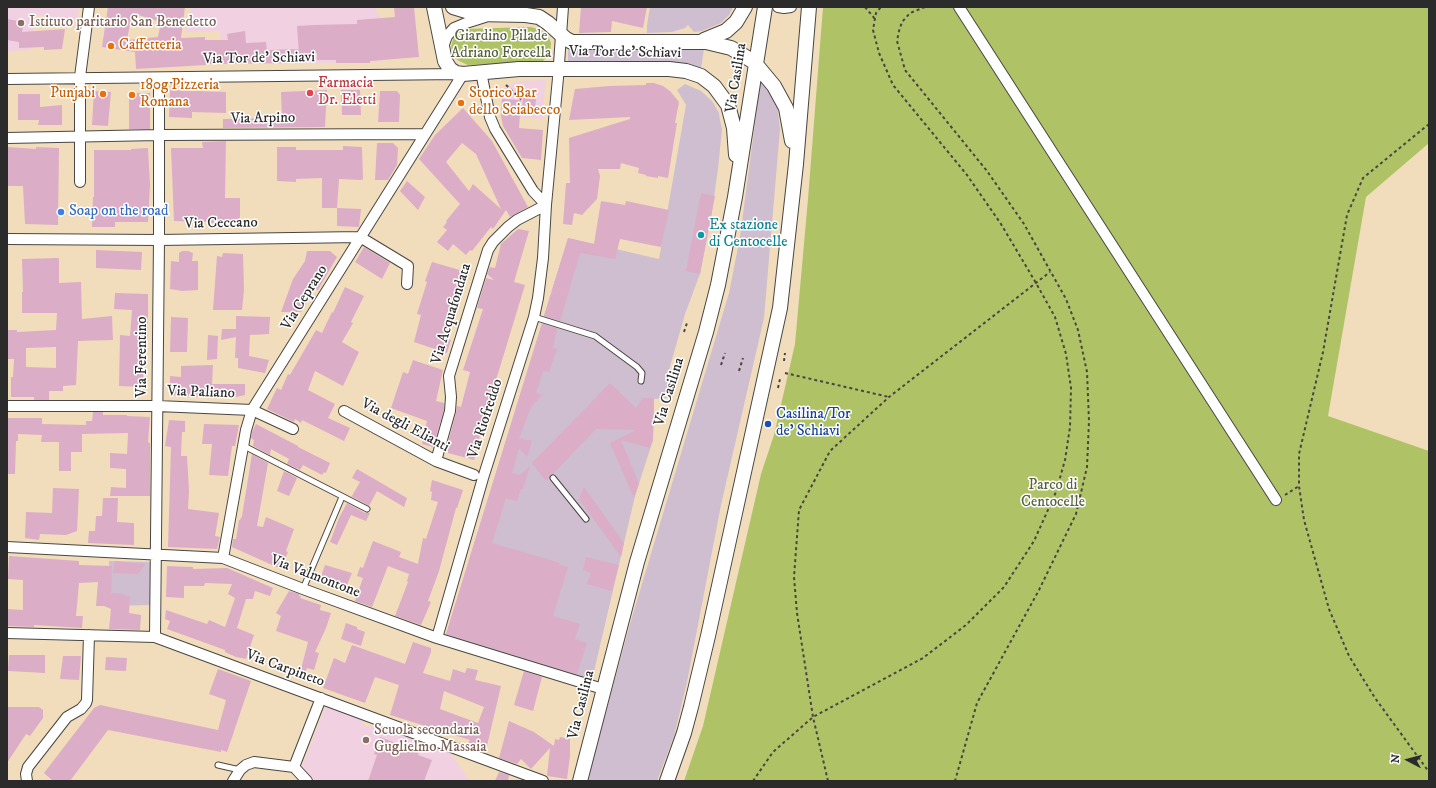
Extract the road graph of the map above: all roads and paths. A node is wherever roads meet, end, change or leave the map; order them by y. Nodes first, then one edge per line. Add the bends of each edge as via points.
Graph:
1 (89, 7) edge
2 (434, 7) edge
3 (453, 7) edge
4 (563, 7) edge
5 (745, 7) edge
6 (765, 7) edge
7 (778, 7) edge
8 (791, 7) edge
9 (808, 7) edge
10 (865, 7) edge
11 (881, 7) edge
12 (925, 7) edge
13 (959, 7) edge
14 (495, 15) junction
15 (875, 19) junction
16 (560, 35) junction
17 (693, 42) junction
18 (441, 47) junction
19 (757, 64) junction
20 (559, 69) junction
21 (481, 72) junction
22 (463, 74) junction
23 (80, 77) junction
24 (159, 78) junction
25 (7, 79) edge
26 (506, 85) dead end
27 (523, 101) dead end
28 (1429, 124) edge
29 (424, 134) junction
30 (159, 135) junction
31 (80, 137) junction
32 (7, 138) edge
33 (796, 164) junction
34 (80, 182) dead end
35 (735, 197) junction
36 (546, 205) junction
37 (360, 237) junction
38 (7, 239) edge
39 (159, 240) junction
40 (1050, 272) junction
41 (1036, 283) junction
42 (406, 284) dead end
43 (534, 317) junction
44 (687, 323) dead end
45 (684, 332) dead end
46 (725, 353) dead end
47 (786, 353) dead end
48 (743, 358) dead end
49 (784, 361) dead end
50 (721, 365) dead end
51 (739, 371) dead end
52 (785, 373) dead end
53 (780, 379) dead end
54 (641, 381) dead end
55 (778, 388) dead end
56 (889, 397) junction
57 (7, 406) edge
58 (157, 406) junction
59 (252, 410) junction
60 (344, 411) dead end
61 (293, 429) dead end
62 (244, 446) junction
63 (436, 461) junction
64 (474, 475) dead end
65 (553, 478) dead end
66 (1299, 486) junction
67 (342, 497) junction
68 (1276, 500) joint
69 (367, 509) dead end
70 (586, 519) dead end
71 (7, 547) edge
72 (155, 554) junction
73 (223, 558) junction
74 (303, 589) junction
75 (7, 633) edge
76 (89, 635) junction
77 (155, 637) junction
78 (437, 638) junction
79 (603, 690) junction
80 (321, 698) junction
81 (813, 716) junction
82 (218, 765) dead end
83 (294, 768) junction
84 (240, 770) junction
85 (1429, 772) edge
86 (27, 781) edge
87 (233, 781) edge
88 (306, 781) edge
89 (543, 781) edge
90 (580, 781) edge
91 (667, 781) edge
92 (753, 781) edge
93 (828, 781) edge
94 (955, 781) edge

1 - 23 street
2 - 18 main road
3 - 14 main road, Via Tor de' Schiavi via 473,14
4 - 16 street, Via Riofreddo
5 - 17 main road, Via Casilina via 736,22 726,31 706,40
6 - 19 main road, Via Casilina
7 - 8 street
9 - 33 main road
10 - 15 path
11 - 15 path
12 - 40 path via 910,13 902,22 899,31 897,41 905,70 987,171 1024,224
13 - 68 street
14 - 16 main road, Via Tor de' Schiavi via 539,17
14 - 18 street via 454,28
15 - 41 path via 872,30 893,85 967,175 1001,224
16 - 17 main road, Via Tor de' Schiavi via 576,43
16 - 20 street, Via Riofreddo
17 - 19 main road, Via Tor de' Schiavi via 724,46
18 - 22 main road via 450,69
19 - 33 main road, Via Tor de' Schiavi via 783,101
19 - 35 main road, Via Casilina
20 - 21 main road, Via Tor de' Schiavi
20 - 35 main road, Via Tor de' Schiavi via 674,69 692,72 706,79 722,94 731,113 736,154
20 - 36 street, Via Riofreddo
21 - 22 main road, Via Tor de' Schiavi
21 - 36 street via 495,129 533,191
22 - 24 street, Via Tor de' Schiavi
22 - 29 street, Via Ceprano
23 - 24 street, Via Tor de' Schiavi
23 - 25 street, Via Tor de' Schiavi
23 - 31 street
24 - 30 street, Via Ferentino
26 - 27 path
28 - 66 path via 1363,178 1347,215 1323,352 1299,454
29 - 30 street, Via Arpino
29 - 37 street, Via Ceprano
30 - 31 street, Via Arpino
30 - 39 street, Via Ferentino
31 - 32 street, Via Arpino
31 - 34 street
33 - 91 main road via 782,298 772,349 691,707
35 - 79 main road, Via Casilina via 713,308 636,562
36 - 43 street, Via Riofreddo via 541,280
36 - 63 street, Via Acquafondata via 517,220 488,250 449,376 450,411
37 - 39 street, Via Ceccano
37 - 42 street via 408,266
37 - 59 street, Via Ceprano
38 - 39 street, Via Ceccano
39 - 58 street, Via Ferentino
40 - 41 path
40 - 94 path via 1066,299 1078,330 1087,372 1087,467 1076,514 1039,590 977,704
41 - 56 path
41 - 81 path via 1055,317 1066,354 1071,388 1070,428 1065,460 1056,492 1034,542 1004,588 966,625 923,658
43 - 54 lane via 600,339 637,367 642,373
43 - 78 street, Via Riofreddo via 483,478
44 - 45 path
46 - 50 path
47 - 49 path
48 - 51 path
52 - 56 path
53 - 55 path
56 - 81 path via 830,451 799,510 795,584
57 - 58 street, Via Paliano
58 - 59 street, Via Paliano
58 - 72 street, Via Ferentino
59 - 61 street, Via Paliano
59 - 62 street, Via Ceprano
60 - 63 street, Via degli Elianti
62 - 67 lane
62 - 73 street, Via Ceprano
63 - 64 street, Via degli Elianti
65 - 70 lane
66 - 68 path
66 - 85 path via 1304,520 1329,609 1349,656 1375,698
67 - 69 lane
67 - 74 lane
71 - 72 street, Via Valmontone
72 - 73 street, Via Valmontone
72 - 77 street, Via Ferentino
73 - 74 street, Via Valmontone
74 - 78 street, Via Valmontone
75 - 76 street, Via Carpineto
76 - 77 street, Via Carpineto
76 - 86 street via 86,703 67,717 28,767
77 - 80 street, Via Carpineto
78 - 79 street, Via Valmontone
79 - 90 main road, Via Casilina
80 - 83 street
80 - 89 street, Via Carpineto
81 - 92 path via 773,752
81 - 93 path
82 - 84 lane
83 - 84 street via 254,762
83 - 88 street
84 - 87 street

